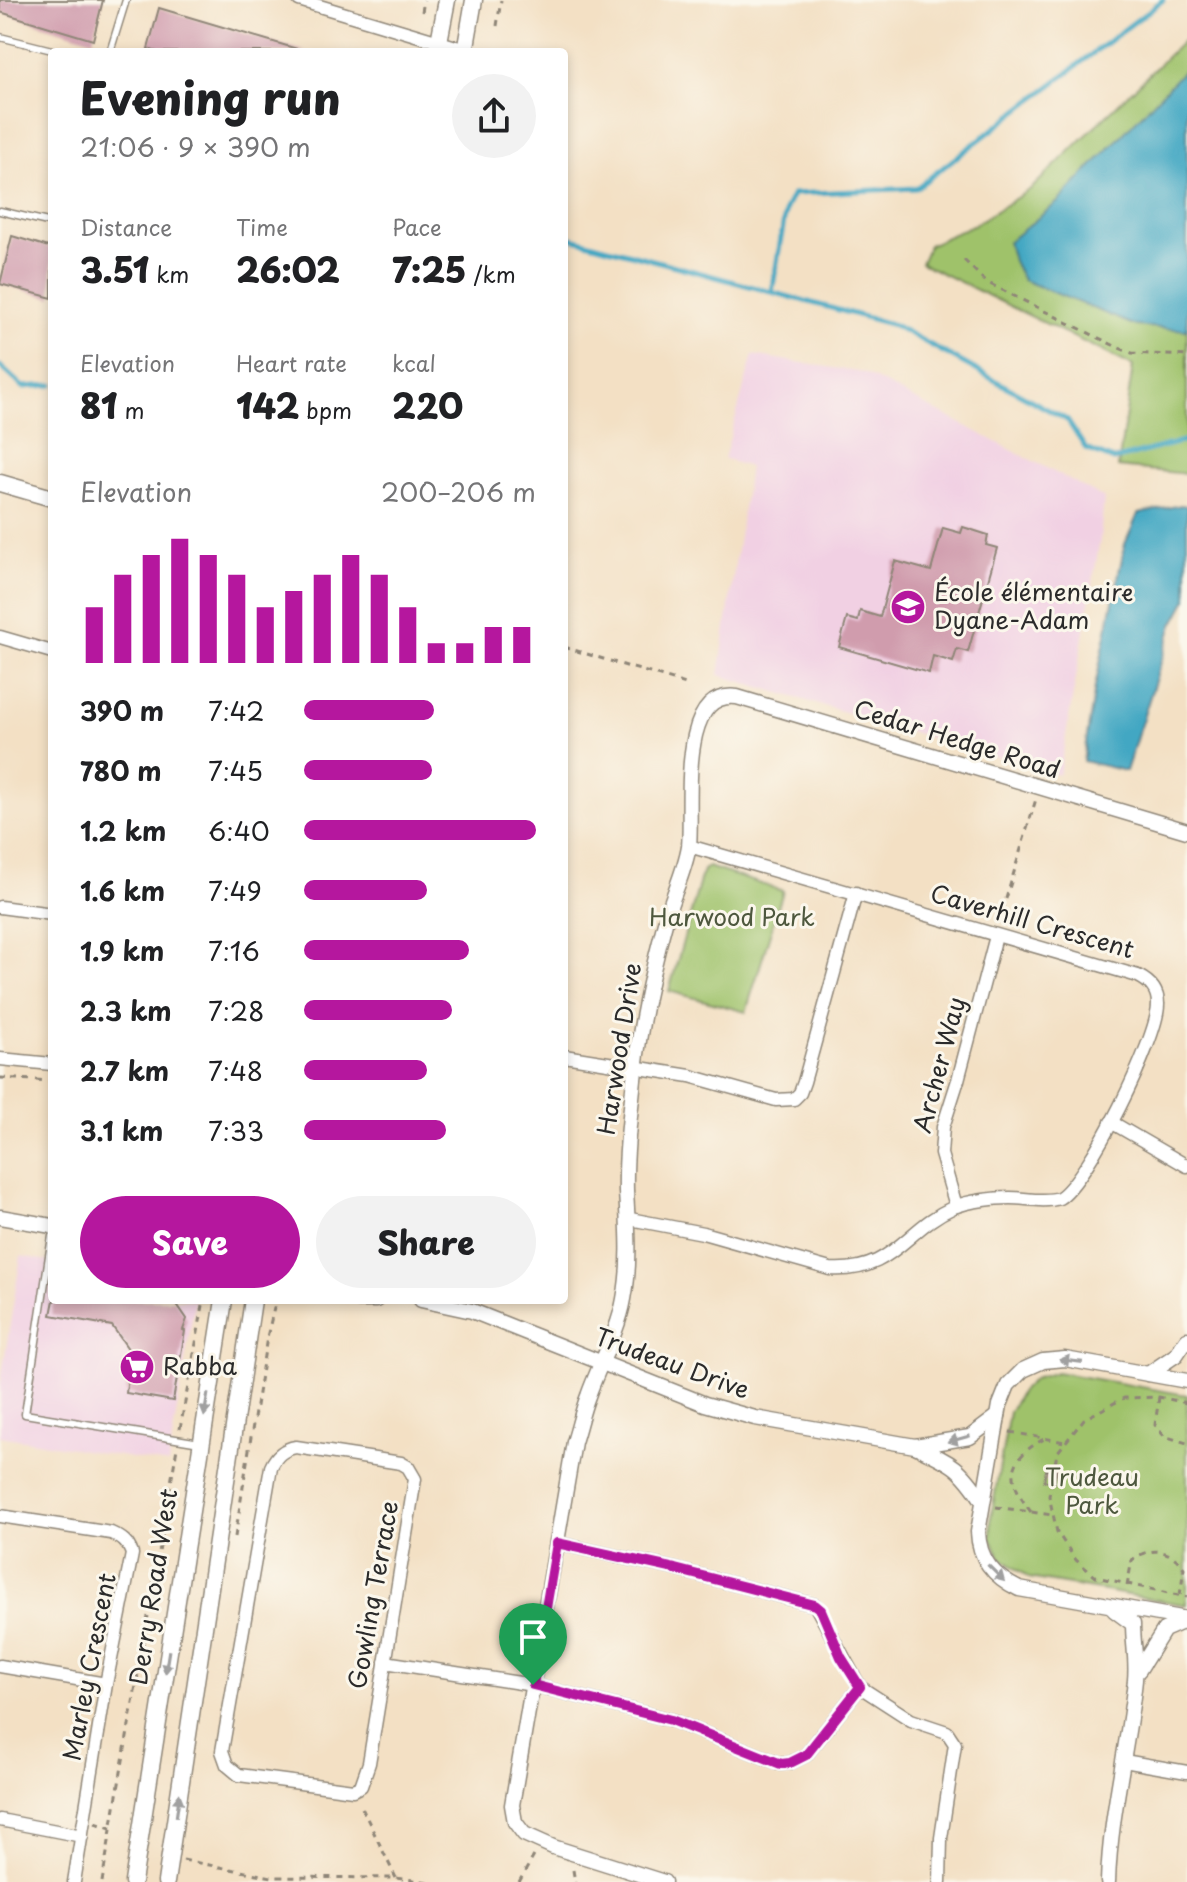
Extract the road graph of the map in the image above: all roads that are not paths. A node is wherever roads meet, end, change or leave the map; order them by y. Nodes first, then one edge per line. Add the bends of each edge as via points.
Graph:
1 (126, 0) edge
2 (307, 1) edge
3 (440, 2) edge
4 (481, 5) edge
5 (0, 37) edge
6 (438, 47) edge
7 (111, 48) edge
8 (466, 48) edge
9 (48, 49) edge
10 (0, 211) edge
11 (48, 222) edge
12 (0, 483) edge
13 (48, 497) edge
14 (0, 637) edge
15 (48, 651) edge
16 (714, 701) joint
17 (1187, 831) edge
18 (689, 846) junction
19 (856, 893) junction
20 (0, 907) edge
21 (48, 913) edge
22 (996, 936) junction
23 (568, 1057) edge
24 (0, 1059) edge
25 (48, 1064) edge
26 (636, 1067) junction
27 (1111, 1122) junction
28 (1187, 1166) edge
29 (956, 1206) junction
30 (0, 1217) edge
31 (630, 1219) junction
32 (48, 1225) edge
33 (48, 1262) edge
34 (223, 1304) edge
35 (252, 1304) edge
36 (440, 1304) edge
37 (1187, 1339) edge
38 (602, 1362) junction
39 (1148, 1374) junction
40 (1185, 1387) edge
41 (998, 1416) junction
42 (200, 1443) junction
43 (915, 1446) junction
44 (989, 1504) junction
45 (0, 1516) edge
46 (557, 1543) junction
47 (1107, 1605) junction
48 (1187, 1620) edge
49 (385, 1662) junction
50 (0, 1666) edge
51 (1136, 1678) junction
52 (106, 1684) junction
53 (533, 1685) junction
54 (860, 1687) junction
55 (1124, 1761) junction
56 (1187, 1772) edge
57 (0, 1820) edge
58 (82, 1836) junction
59 (74, 1882) edge
60 (133, 1882) edge
61 (166, 1882) edge
62 (664, 1882) edge
63 (940, 1882) edge
64 (1108, 1882) edge

1 - 7 lane
2 - 6 street
3 - 6 main road
4 - 8 main road
5 - 9 lane
10 - 11 lane
12 - 13 main road
14 - 15 street
16 - 17 street, Cedar Hedge Road via 737,697
16 - 18 street, Harwood Drive via 703,713 692,757
18 - 19 street, Caverhill Crescent
18 - 26 street, Harwood Drive via 656,954
19 - 22 street, Caverhill Crescent
19 - 26 street via 804,1082 794,1099 776,1100
20 - 21 street
22 - 27 street, Caverhill Crescent via 1138,976 1156,993 1155,1021 1142,1060
22 - 29 street, Archer Way via 943,1127 941,1154
23 - 26 street
24 - 25 street
26 - 31 street, Harwood Drive via 627,1149
27 - 28 street
27 - 29 street, Caverhill Crescent via 1073,1186 1059,1198 1007,1198
29 - 31 street, Caverhill Crescent via 880,1261 846,1270
30 - 32 street
31 - 38 street, Harwood Drive via 624,1303
33 - 42 lane via 25,1414
34 -> 42 main road, Derry Road West
61 -> 35 main road
36 - 38 street, Trudeau Drive via 472,1311
37 - 39 street via 1176,1355
38 - 43 street, Trudeau Drive via 705,1404
38 - 46 street, Harwood Drive via 574,1442
39 - 40 street
39 -> 41 street via 1065,1359 1043,1361 1008,1385
41 -> 43 street, Trudeau Drive via 970,1437
41 - 44 street
42 -> 60 main road, Derry Road West
43 - 44 street, Trudeau Drive via 955,1466
44 -> 47 street via 979,1545 996,1575 1019,1589
45 - 52 street, Marley Crescent via 111,1533 129,1545 132,1566
46 - 53 street, Harwood Drive
46 - 54 street via 815,1605
47 - 48 street
47 - 51 street via 1133,1624
48 - 51 street via 1164,1630
49 - 49 street, Gowling Terrace via 361,1786 343,1791 239,1775 224,1760 271,1467 289,1448 401,1463 413,1473 415,1488
49 - 53 street
50 - 52 street
51 - 55 street
52 - 58 street, Marley Crescent
53 - 54 street via 671,1720 781,1764 806,1755
53 - 62 street, Harwood Drive via 512,1805 515,1822 538,1840
54 - 63 street via 911,1720 947,1732 955,1744
55 - 56 street
55 - 64 street via 1111,1825
57 - 58 street
58 - 59 street, Marley Crescent

